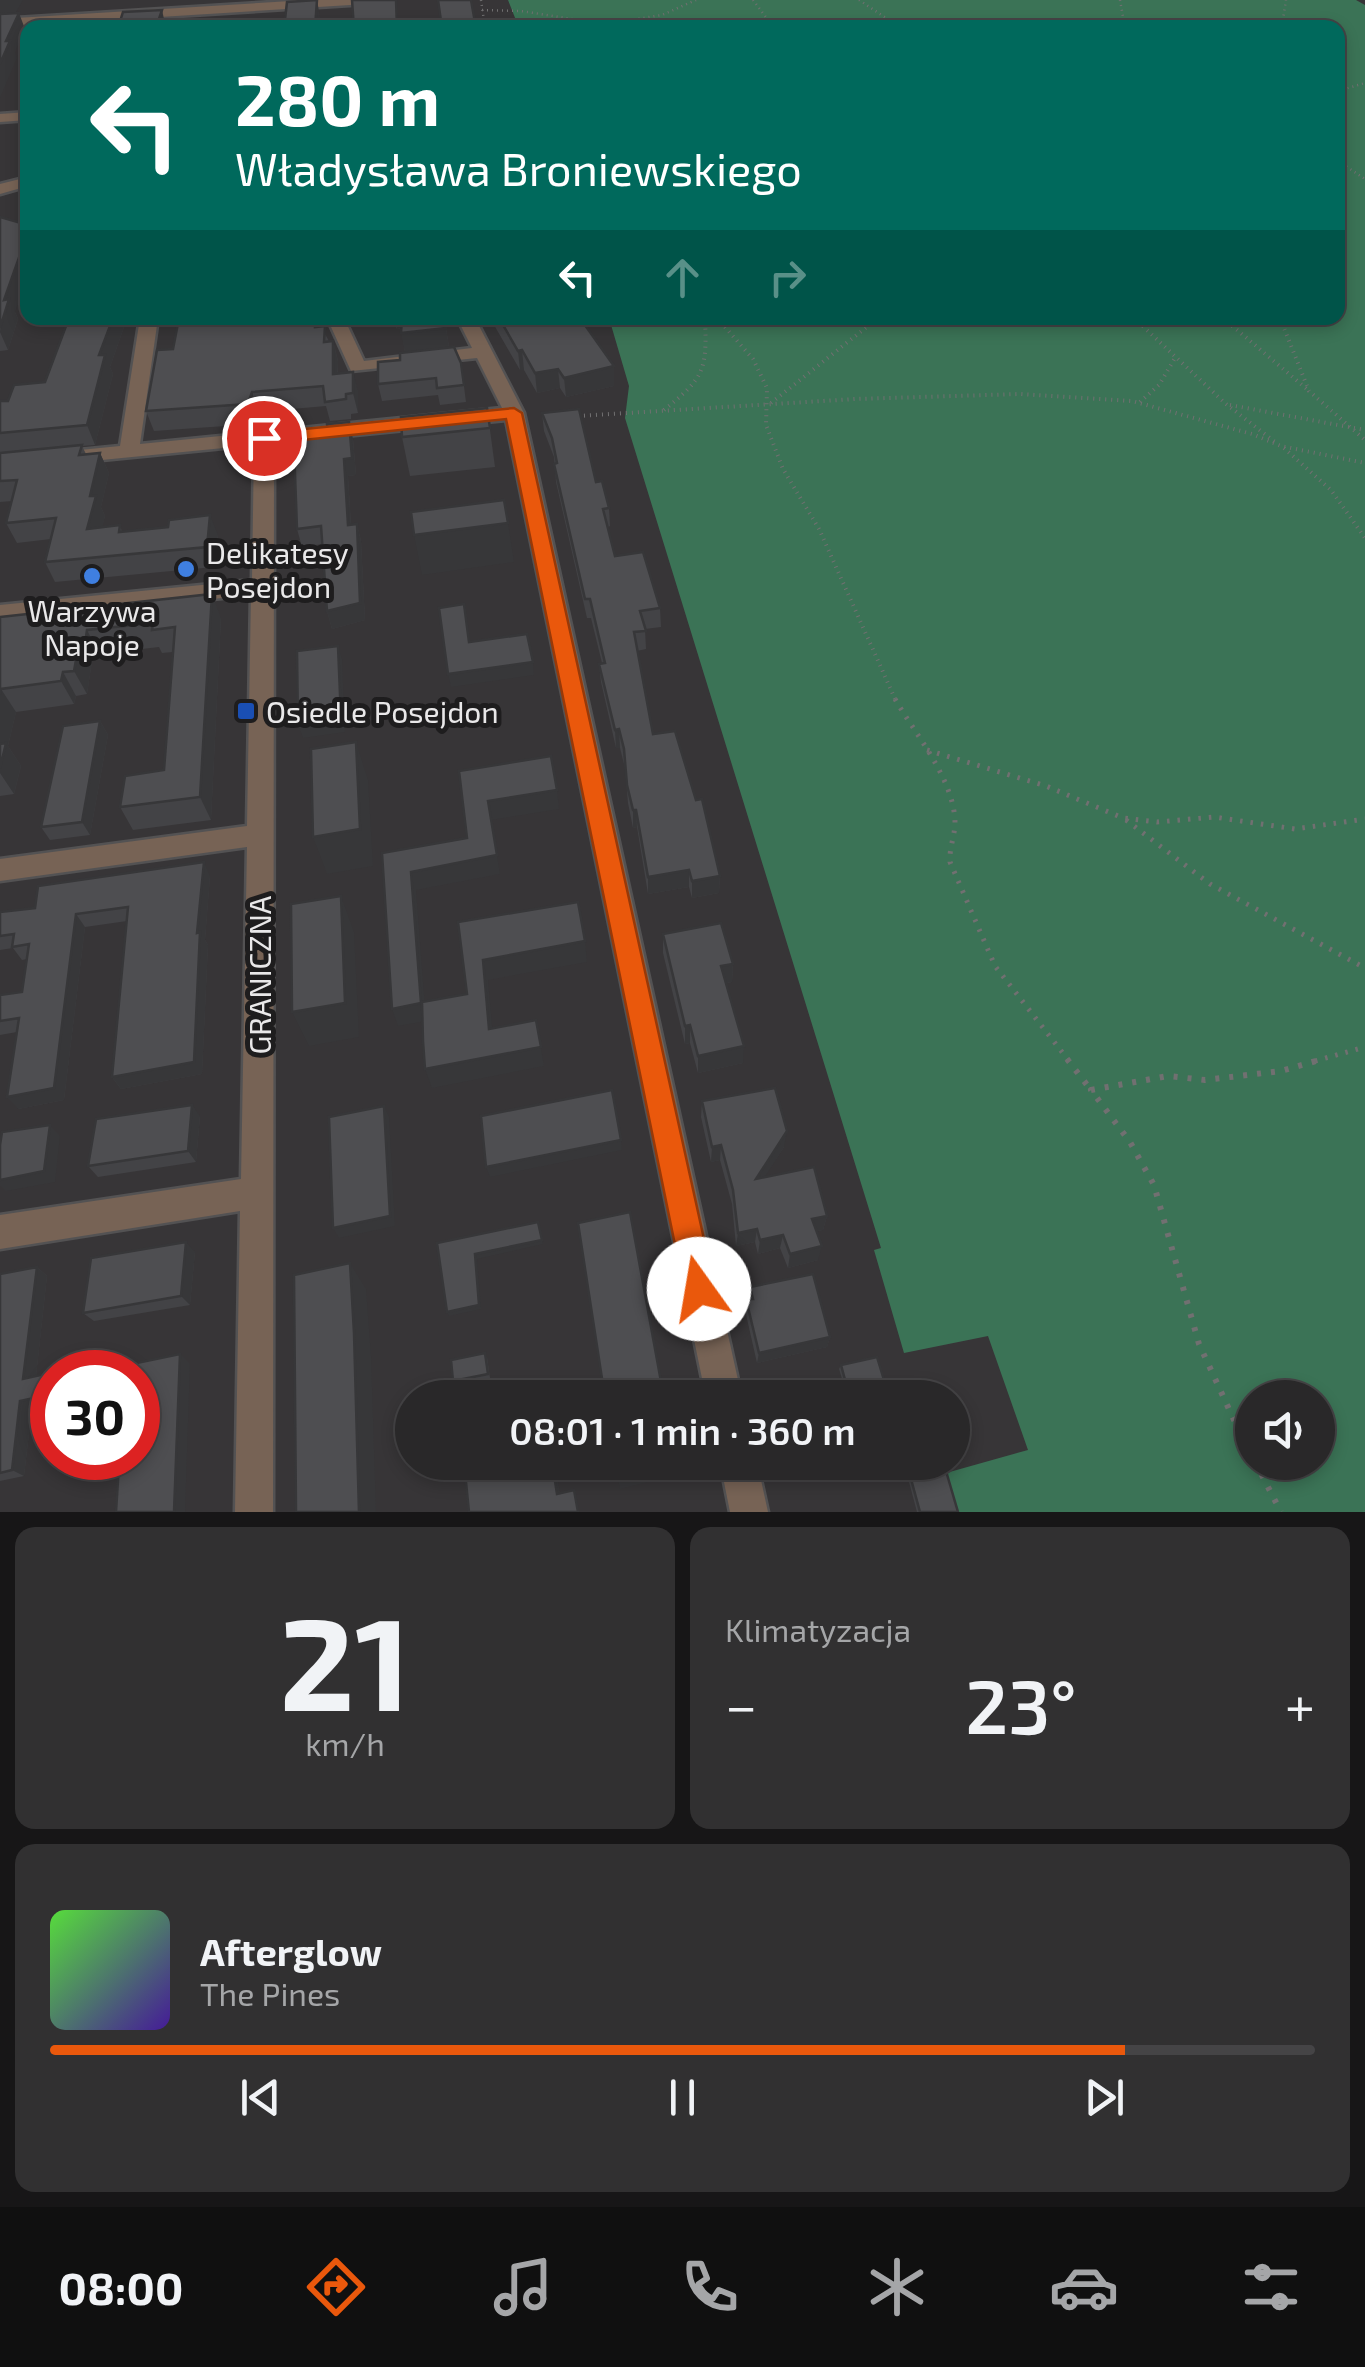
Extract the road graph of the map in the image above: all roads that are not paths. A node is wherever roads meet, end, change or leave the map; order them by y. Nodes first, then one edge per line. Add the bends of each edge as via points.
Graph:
1 (366, 0) edge
2 (272, 6) junction
3 (67, 20) edge
4 (277, 20) edge
5 (149, 325) edge
6 (339, 325) edge
7 (470, 325) edge
8 (484, 352) junction
9 (514, 413) junction
10 (264, 438) junction
11 (129, 450) junction
12 (0, 464) edge
13 (262, 586) junction
14 (0, 613) edge
15 (260, 835) junction
16 (0, 870) edge
17 (258, 1192) junction
18 (0, 1232) edge
19 (720, 1380) edge
20 (742, 1480) edge
21 (254, 1512) edge
22 (749, 1512) edge

1 - 2 street
2 - 3 street
2 - 4 street
5 - 11 street
6 - 8 street via 358,367
7 - 8 street
8 - 9 street
9 - 10 street
9 - 19 street
10 - 11 street
10 - 13 street, GRANICZNA
11 - 12 street
13 - 14 street
13 - 15 street, GRANICZNA
15 - 16 street
15 - 17 street, GRANICZNA
17 - 18 street
17 - 21 street, GRANICZNA
20 - 22 street

